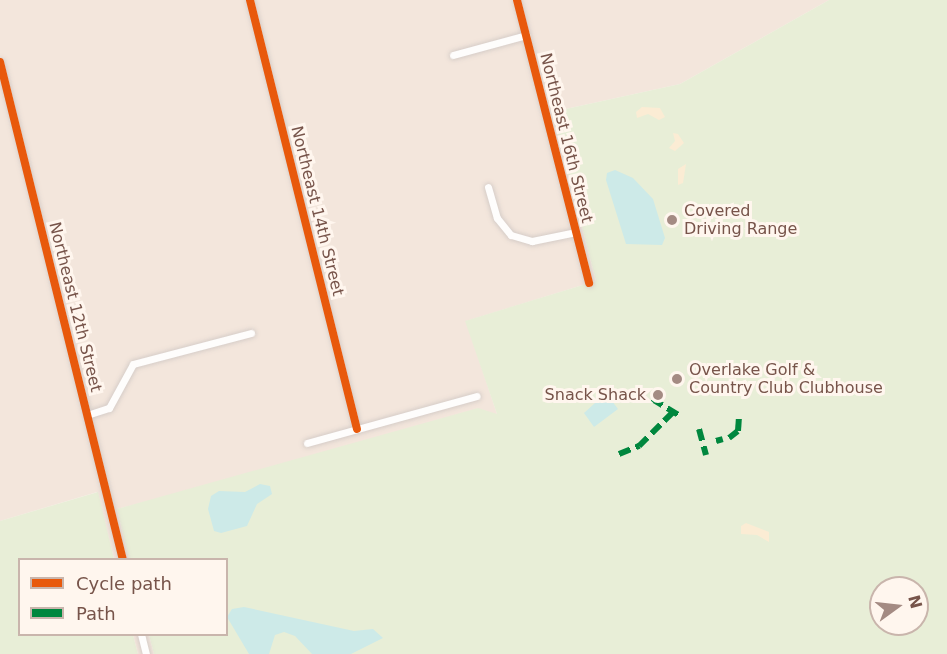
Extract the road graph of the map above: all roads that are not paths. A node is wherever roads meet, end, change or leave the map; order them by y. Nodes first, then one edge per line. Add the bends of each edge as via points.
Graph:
1 (250, 0) edge
2 (517, 0) edge
3 (526, 35) junction
4 (453, 55) dead end
5 (0, 62) edge
6 (488, 187) dead end
7 (576, 232) junction
8 (589, 283) dead end
9 (251, 333) dead end
10 (477, 396) dead end
11 (87, 415) junction
12 (357, 429) junction
13 (307, 443) dead end
14 (123, 558) edge
15 (142, 636) edge
16 (146, 654) edge

1 - 12 street, Northeast 14th Street
2 - 3 street, Northeast 16th Street
3 - 4 street
3 - 7 street, Northeast 16th Street
5 - 11 street, Northeast 12th Street
6 - 7 street via 497,218 511,235 532,241
7 - 8 street, Northeast 16th Street
9 - 11 street via 133,364 109,408
10 - 12 street
11 - 14 street, Northeast 12th Street
12 - 13 street
15 - 16 street

